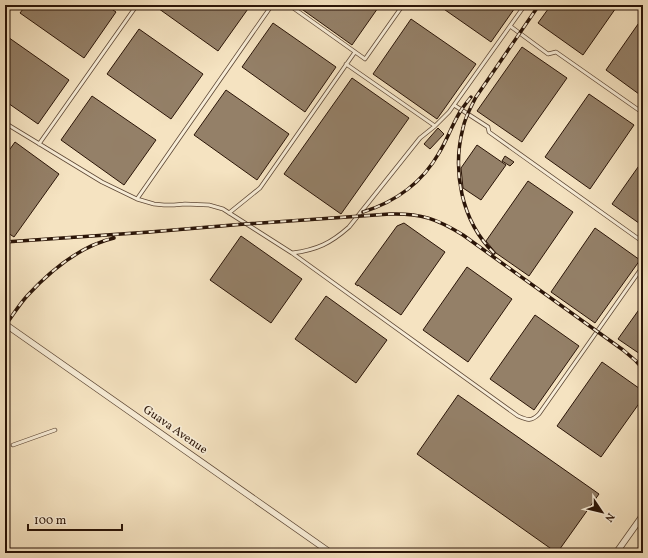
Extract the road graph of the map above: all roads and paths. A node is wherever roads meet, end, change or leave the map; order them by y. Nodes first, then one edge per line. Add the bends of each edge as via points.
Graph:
1 (137, 5) edge
2 (272, 5) edge
3 (289, 5) edge
4 (403, 5) edge
5 (525, 5) edge
6 (510, 26) junction
7 (355, 52) junction
8 (346, 64) junction
9 (454, 105) junction
10 (643, 113) edge
11 (5, 123) edge
12 (435, 126) junction
13 (39, 144) junction
14 (137, 199) junction
15 (229, 213) junction
16 (643, 242) edge
17 (292, 253) junction
18 (643, 266) edge
19 (5, 324) edge
20 (55, 430) dead end
21 (13, 445) dead end
22 (643, 515) edge
23 (643, 545) edge
24 (331, 553) edge
25 (616, 553) edge
26 (636, 553) edge

1 - 13 lane
2 - 14 lane
3 - 7 lane
4 - 7 lane via 365,59
5 - 6 lane
6 - 9 lane
6 - 10 lane via 548,54 556,52
7 - 8 lane
8 - 12 lane
8 - 15 lane via 260,188
9 - 12 lane
9 - 16 lane via 488,127 489,132
11 - 13 lane
12 - 17 lane via 420,138 355,220 339,236 306,252
13 - 14 lane via 102,182
14 - 15 lane via 164,205 209,205
15 - 17 lane
17 - 18 lane via 518,416 530,420 539,414
19 - 24 street, Guava Avenue
20 - 21 lane
22 - 25 street
23 - 26 lane

